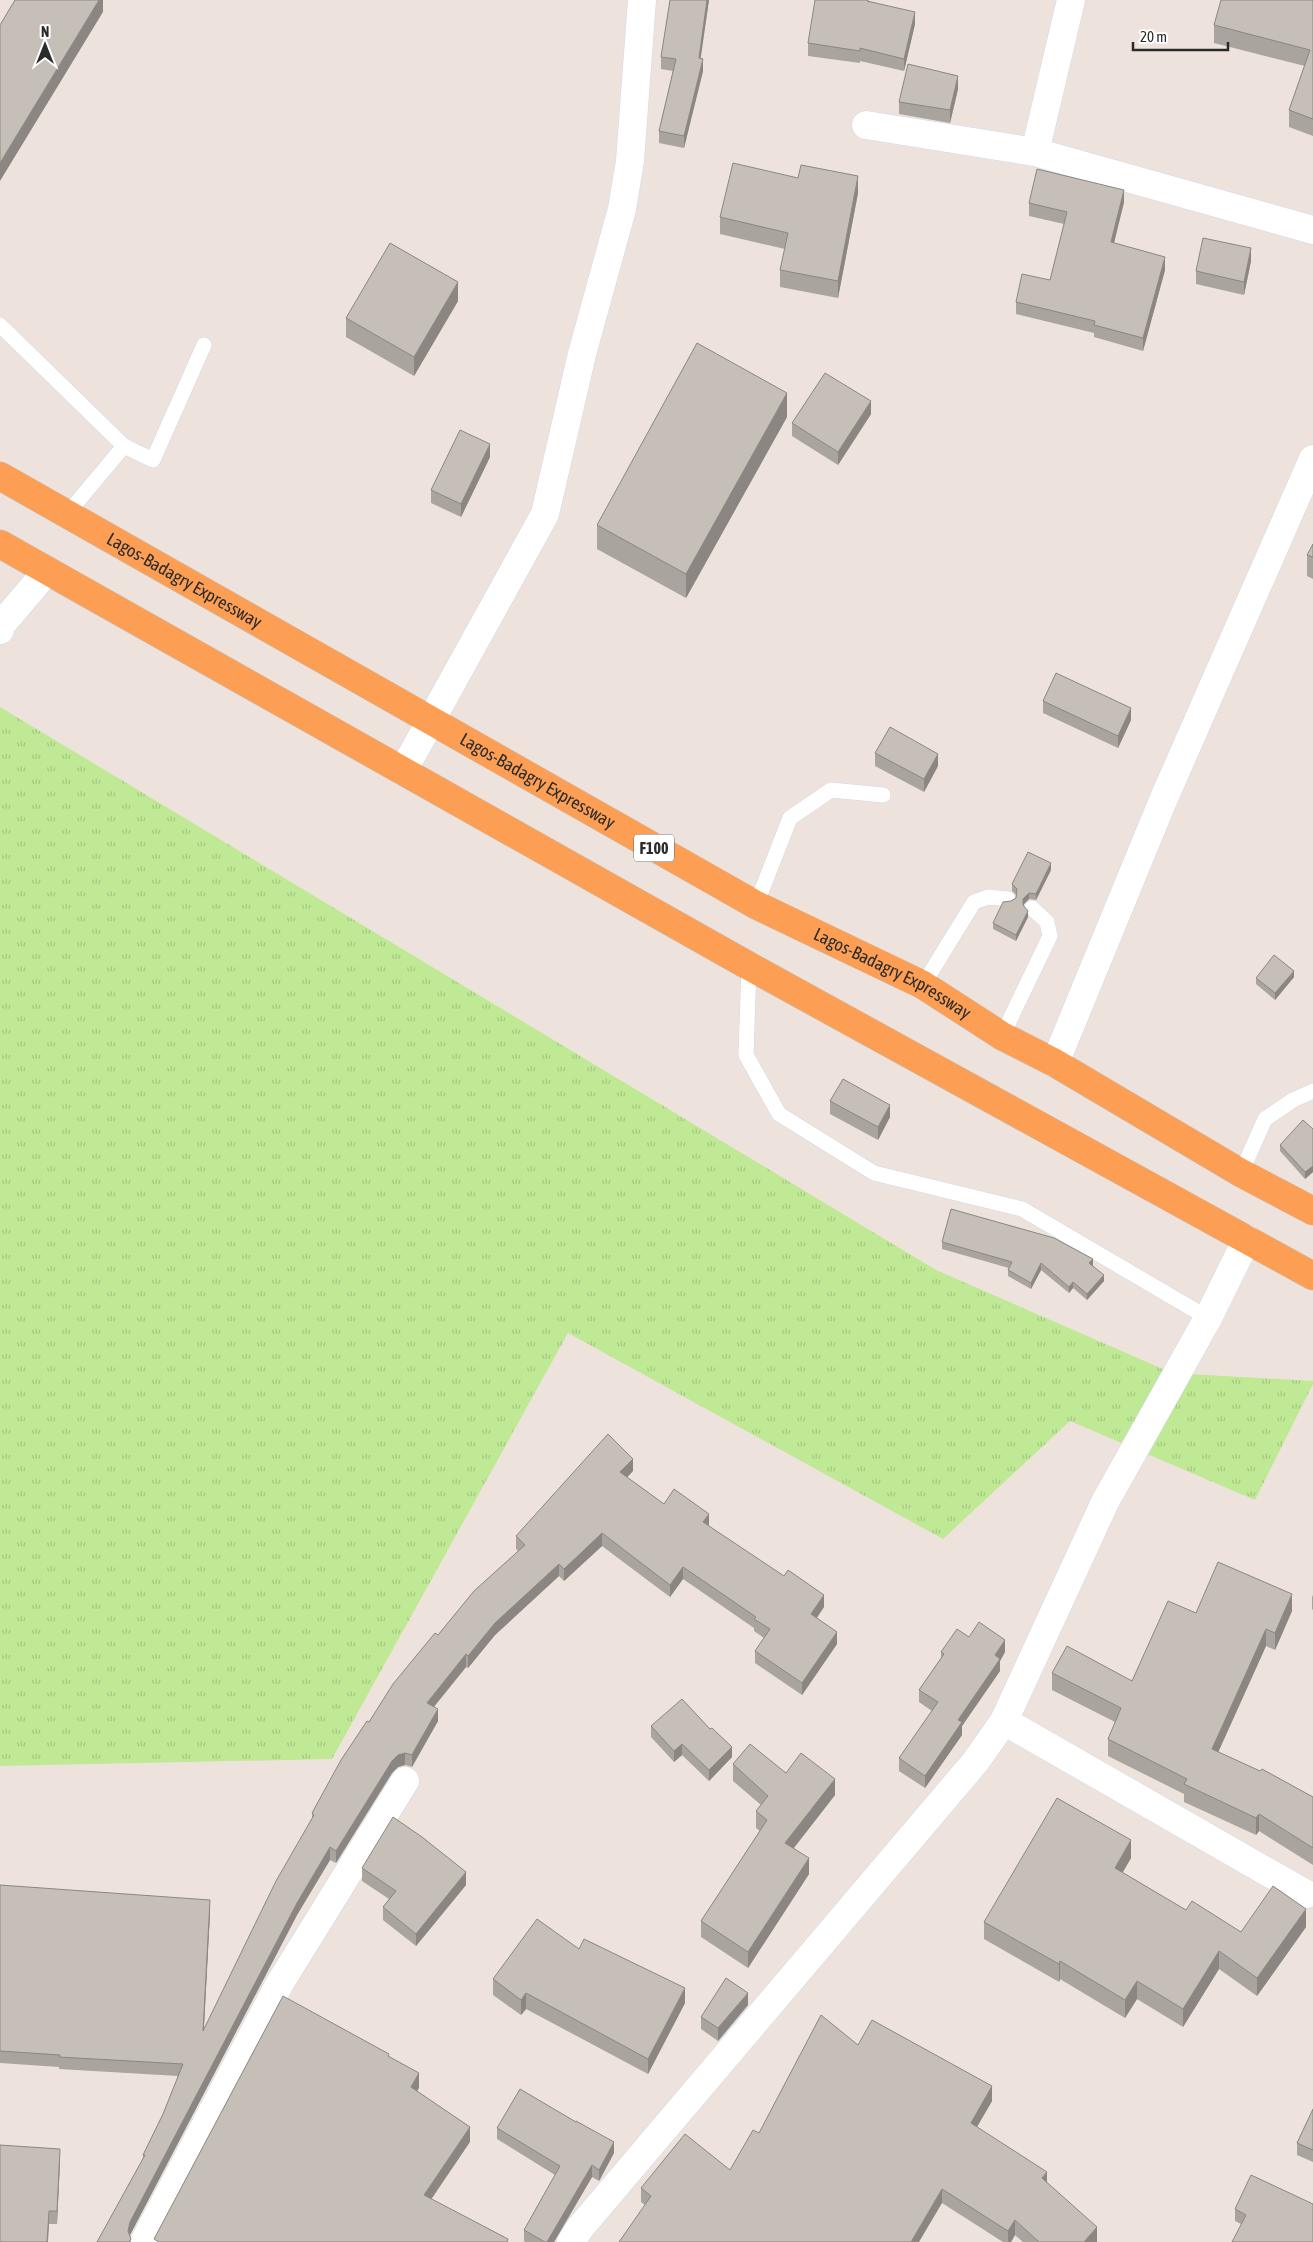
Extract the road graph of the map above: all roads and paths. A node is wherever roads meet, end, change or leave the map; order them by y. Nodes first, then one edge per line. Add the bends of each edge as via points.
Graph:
1 (642, 0) edge
2 (1071, 0) edge
3 (866, 125) dead end
4 (1035, 152) junction
5 (1313, 230) edge
6 (0, 325) edge
7 (204, 345) dead end
8 (124, 446) junction
9 (1313, 459) edge
10 (0, 476) edge
11 (67, 514) junction
12 (0, 544) edge
13 (47, 571) junction
14 (1, 626) edge
15 (431, 720) junction
16 (403, 771) junction
17 (883, 795) dead end
18 (1008, 899) edge
19 (756, 905) junction
20 (1032, 908) dead end
21 (749, 966) junction
22 (923, 985) junction
23 (1002, 1036) junction
24 (1056, 1064) junction
25 (1313, 1091) edge
26 (1241, 1173) junction
27 (1313, 1211) edge
28 (1247, 1239) junction
29 (1313, 1276) edge
30 (1208, 1318) junction
31 (1004, 1721) junction
32 (405, 1780) dead end
33 (1306, 1894) dead end
34 (144, 2242) edge
35 (571, 2242) edge

1 - 15 street via 630,161 622,209 582,354 545,514
2 - 4 street
3 - 4 street
4 - 5 street
6 - 8 lane
7 - 8 lane via 153,460
8 - 11 lane
9 - 24 street via 1164,798
10 - 11 highway, Lagos-Badagry Expressway / F100
11 - 15 highway, Lagos-Badagry Expressway / F100
12 - 13 highway
13 - 14 street
13 - 16 highway
15 - 16 street
15 - 19 highway, Lagos-Badagry Expressway / F100
16 - 21 highway
17 - 19 lane via 831,790 790,818
18 - 22 lane via 988,897 974,902
19 - 22 highway, Lagos-Badagry Expressway / F100
20 - 23 lane via 1047,922 1050,936
21 - 28 highway
21 - 30 lane via 746,1055 779,1114 874,1173 1022,1209
22 - 23 highway, Lagos-Badagry Expressway / F100
23 - 24 highway, Lagos-Badagry Expressway / F100
24 - 26 highway, Lagos-Badagry Expressway / F100
25 - 26 lane via 1265,1119
26 - 27 highway, Lagos-Badagry Expressway / F100
28 - 29 highway
28 - 30 street
30 - 31 street via 1105,1502
31 - 33 street
31 - 35 street via 976,1761
32 - 34 street via 280,1983

